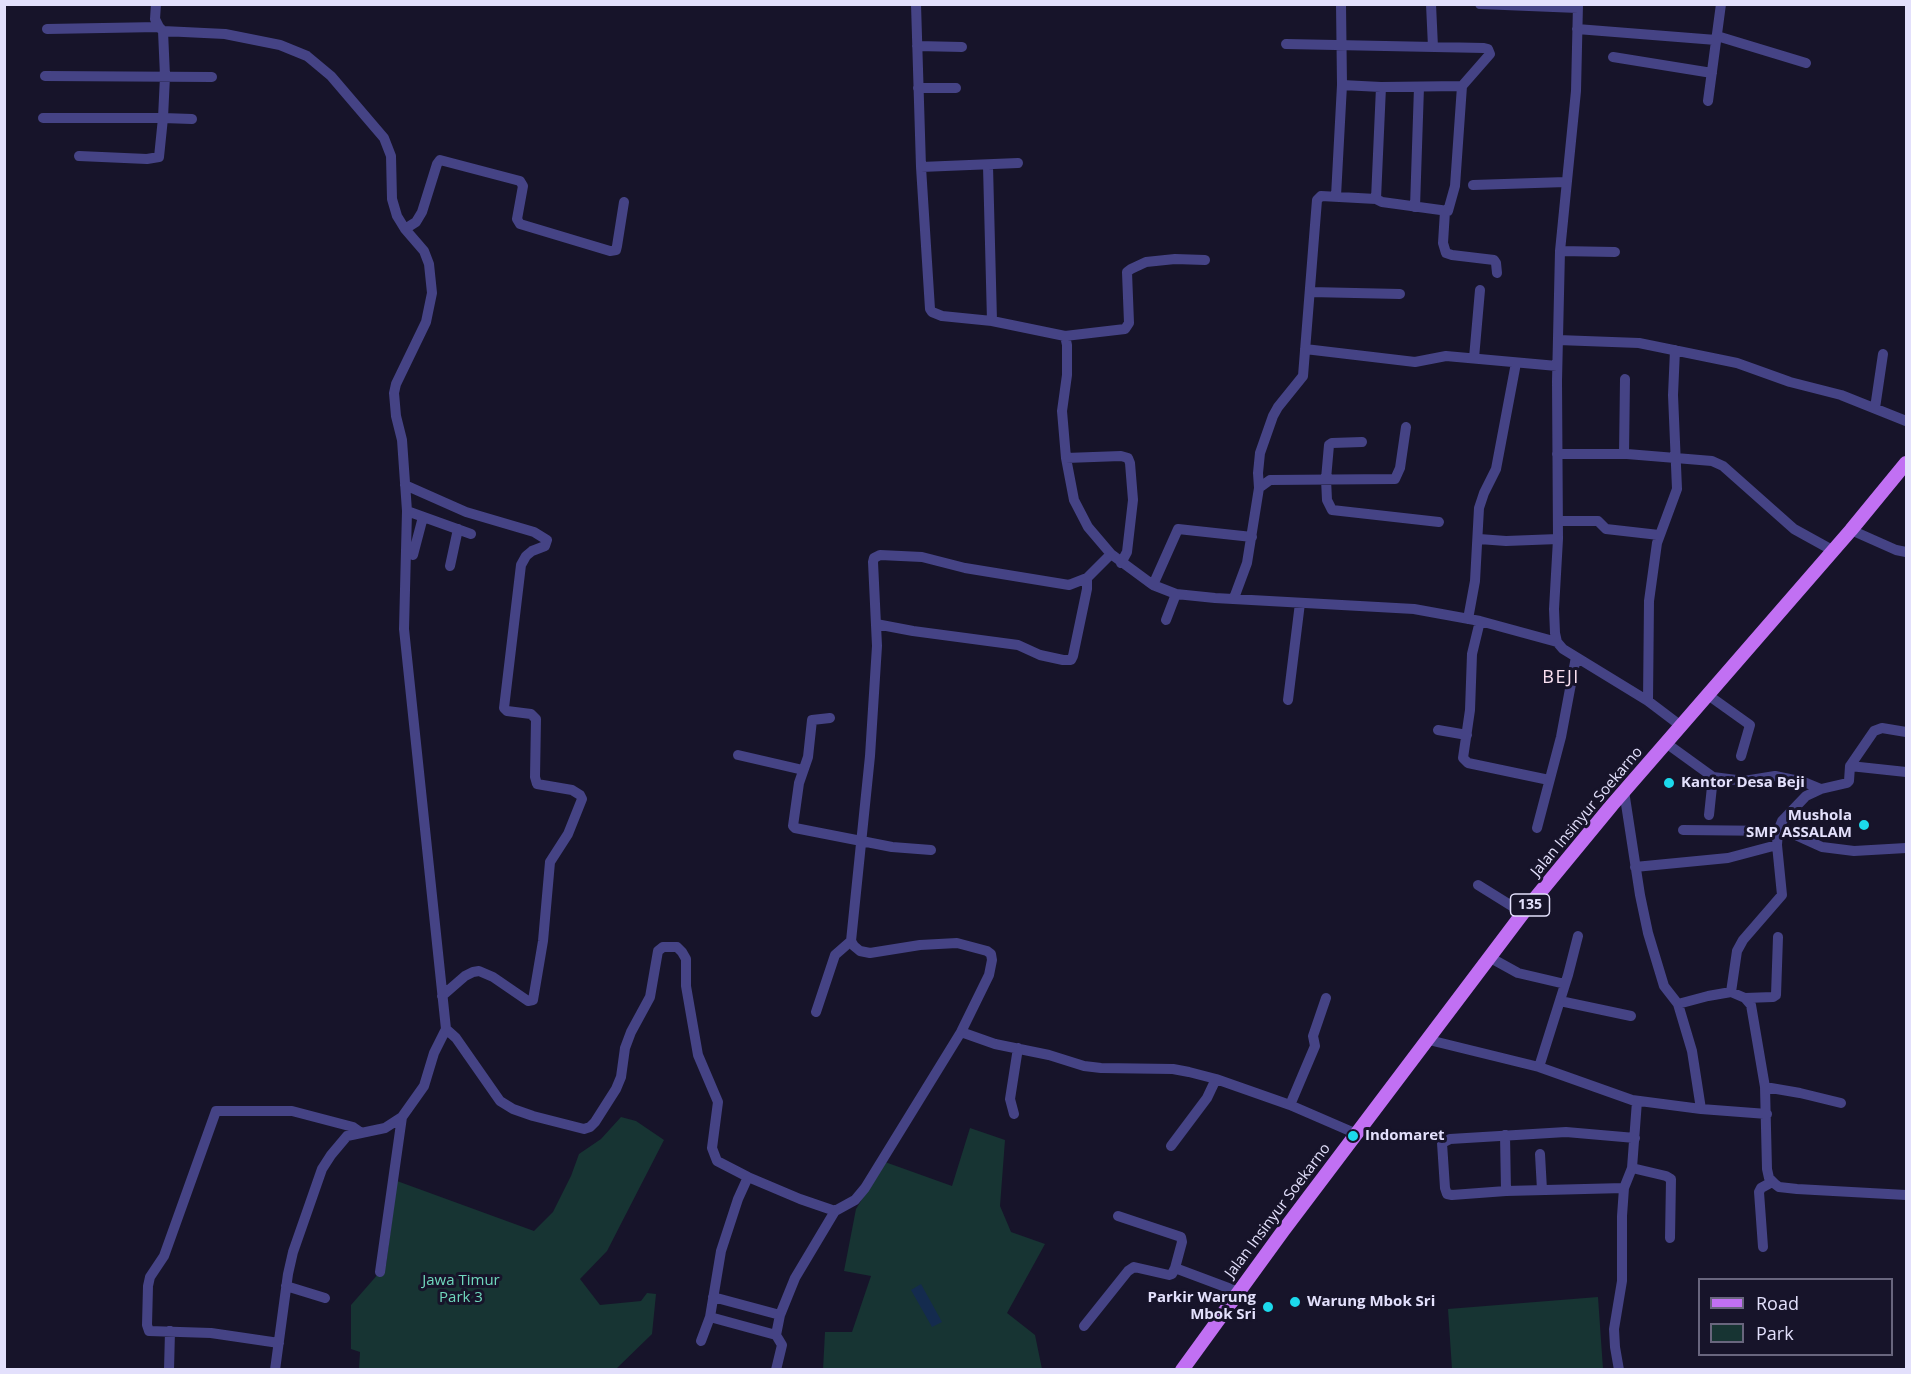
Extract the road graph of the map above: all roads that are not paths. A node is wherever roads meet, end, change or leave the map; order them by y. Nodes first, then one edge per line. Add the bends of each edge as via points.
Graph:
1 (156, 4) edge
2 (916, 4) edge
3 (1341, 4) edge
4 (1431, 4) edge
5 (1480, 4) edge
6 (1721, 4) edge
7 (1578, 6) edge
8 (46, 29) dead end
9 (161, 29) junction
10 (1577, 29) junction
11 (1717, 38) junction
12 (1286, 44) dead end
13 (1341, 44) junction
14 (917, 46) junction
15 (962, 47) dead end
16 (1433, 47) junction
17 (1613, 57) dead end
18 (1806, 63) dead end
19 (1712, 73) junction
20 (45, 75) dead end
21 (165, 76) junction
22 (212, 77) dead end
23 (1342, 86) junction
24 (1462, 86) junction
25 (1382, 87) junction
26 (1419, 87) junction
27 (918, 88) junction
28 (956, 88) dead end
29 (1708, 101) dead end
30 (43, 118) dead end
31 (163, 118) junction
32 (192, 120) dead end
33 (80, 156) dead end
34 (1018, 163) dead end
35 (988, 166) junction
36 (921, 167) junction
37 (1566, 182) junction
38 (1473, 185) dead end
39 (1336, 196) junction
40 (1376, 199) junction
41 (624, 202) dead end
42 (1415, 207) junction
43 (1445, 211) junction
44 (405, 229) junction
45 (1560, 251) junction
46 (1616, 252) dead end
47 (1205, 260) dead end
48 (1497, 273) dead end
49 (1480, 290) dead end
50 (1310, 292) junction
51 (1400, 294) dead end
52 (992, 321) junction
53 (1065, 336) junction
54 (1558, 340) junction
55 (1305, 349) junction
56 (1675, 350) junction
57 (1883, 354) dead end
58 (1474, 358) junction
59 (1516, 363) junction
60 (1557, 366) junction
61 (1625, 379) dead end
62 (1875, 408) junction
63 (1906, 421) edge
64 (1406, 427) dead end
65 (1362, 442) dead end
66 (1557, 454) junction
67 (1624, 454) junction
68 (1066, 459) junction
69 (1676, 459) junction
70 (1905, 467) edge
71 (1326, 479) junction
72 (405, 485) junction
73 (1259, 488) junction
74 (407, 511) junction
75 (423, 517) junction
76 (1558, 521) junction
77 (1439, 522) dead end
78 (458, 529) junction
79 (1851, 530) junction
80 (471, 534) dead end
81 (1659, 535) junction
82 (1252, 537) junction
83 (1479, 539) junction
84 (1558, 539) junction
85 (1832, 550) junction
86 (1906, 552) edge
87 (1110, 554) junction
88 (413, 555) dead end
89 (1121, 563) junction
90 (450, 566) dead end
91 (1087, 578) junction
92 (1153, 585) junction
93 (1176, 594) junction
94 (1234, 598) junction
95 (1300, 603) junction
96 (1468, 618) junction
97 (1166, 620) dead end
98 (1480, 621) junction
99 (876, 624) junction
100 (1557, 642) junction
101 (1576, 657) junction
102 (1708, 695) junction
103 (1288, 700) dead end
104 (1648, 702) junction
105 (830, 718) dead end
106 (1681, 726) junction
107 (1438, 730) dead end
108 (1906, 732) edge
109 (1467, 735) junction
110 (1666, 742) junction
111 (738, 754) dead end
112 (1741, 756) dead end
113 (1851, 766) junction
114 (803, 770) junction
115 (1906, 772) edge
116 (1713, 777) junction
117 (1549, 780) junction
118 (1821, 789) junction
119 (1623, 792) junction
120 (1709, 815) dead end
121 (1538, 828) dead end
122 (1683, 830) dead end
123 (1778, 831) junction
124 (862, 841) junction
125 (1777, 845) junction
126 (1906, 848) edge
127 (931, 850) dead end
128 (1635, 867) junction
129 (1478, 885) dead end
130 (1523, 914) junction
131 (1578, 936) dead end
132 (1778, 937) dead end
133 (851, 941) junction
134 (1489, 957) junction
135 (1565, 984) junction
136 (1731, 992) junction
137 (442, 996) junction
138 (1326, 998) dead end
139 (1745, 998) junction
140 (1560, 1002) junction
141 (1678, 1004) junction
142 (816, 1012) dead end
143 (1631, 1016) dead end
144 (446, 1029) junction
145 (961, 1032) junction
146 (1429, 1040) junction
147 (1018, 1048) junction
148 (1539, 1067) junction
149 (1216, 1079) junction
150 (1765, 1088) junction
151 (1637, 1101) junction
152 (1841, 1103) dead end
153 (1290, 1105) junction
154 (1701, 1109) junction
155 (1014, 1114) dead end
156 (1767, 1114) junction
157 (402, 1117) junction
158 (360, 1132) junction
159 (1357, 1134) junction
160 (1505, 1135) junction
161 (1635, 1138) junction
162 (1171, 1146) dead end
163 (1540, 1154) dead end
164 (1632, 1168) junction
165 (748, 1177) junction
166 (1772, 1182) junction
167 (1624, 1188) junction
168 (1542, 1190) junction
169 (1506, 1191) junction
170 (1906, 1195) edge
171 (835, 1211) junction
172 (1118, 1216) dead end
173 (1670, 1238) dead end
174 (1763, 1247) dead end
175 (1175, 1268) junction
176 (380, 1272) dead end
177 (286, 1286) junction
178 (1239, 1292) junction
179 (713, 1297) junction
180 (325, 1298) dead end
181 (780, 1315) junction
182 (710, 1317) junction
183 (1084, 1326) dead end
184 (170, 1331) junction
185 (776, 1335) junction
186 (701, 1341) dead end
187 (279, 1343) junction
188 (170, 1370) edge
189 (275, 1370) edge
190 (776, 1370) edge
191 (1182, 1370) edge
192 (1619, 1370) edge

1 - 9 street via 155,19
2 - 14 street
3 - 13 street
4 - 16 street
5 - 7 street
6 - 11 street
7 - 10 street
8 - 9 street
9 - 21 street
9 - 44 street via 225,34 280,45 307,56 331,76 384,138 391,156 392,199
10 - 11 street
10 - 37 street via 1576,91
11 - 18 street
11 - 19 street
12 - 13 street
13 - 16 street
13 - 23 street
14 - 15 street
14 - 27 street
16 - 24 street via 1490,51
17 - 19 street
19 - 29 street
20 - 21 street
21 - 22 street
21 - 31 street
23 - 25 street
23 - 39 street
24 - 26 street
24 - 43 street via 1455,186 1450,209
25 - 26 street
25 - 40 street
26 - 42 street
27 - 28 street
27 - 36 street
30 - 31 street
31 - 32 street
31 - 33 street via 159,157
34 - 35 street
35 - 36 street
35 - 52 street
36 - 52 street via 930,309 942,316
37 - 38 street
37 - 45 street
39 - 40 street
39 - 50 street via 1321,196 1317,200
40 - 42 street
41 - 44 street via 616,250 610,251 520,224 520,181 440,160 422,212
42 - 43 street
43 - 48 street via 1446,253 1494,261
44 - 72 street via 424,251 432,293 426,322 394,393
45 - 46 street
45 - 54 street
47 - 53 street via 1146,262 1131,269 1127,272 1129,323 1125,329
49 - 58 street
50 - 51 street
50 - 55 street
52 - 53 street
53 - 68 street via 1067,375 1062,411
54 - 56 street via 1639,343
54 - 60 street
55 - 58 street via 1415,362 1446,356
55 - 73 street via 1303,376 1278,407 1260,453
56 - 62 street via 1737,363
56 - 69 street
57 - 62 street
58 - 59 street
59 - 60 street
59 - 83 street via 1496,470 1479,508
60 - 66 street
61 - 67 street
62 - 63 street
64 - 71 street via 1395,478
65 - 71 street via 1329,445
66 - 67 street
66 - 76 street
67 - 69 street
68 - 87 street via 1074,501 1088,527
68 - 89 street via 1128,459 1133,500 1127,552
69 - 81 street via 1676,493
69 - 85 street via 1702,459 1723,466 1794,529
70 - 79 main road, Jalan Insinyur Soekarno / 135
71 - 73 street via 1270,480
71 - 77 street via 1327,500 1332,510
72 - 74 street
72 - 137 street via 466,512 534,532 547,540 545,546 526,556 521,565 504,708 531,714 536,719 537,784 572,790 582,799 568,834 550,862 533,1000 528,1001 479,971 465,976
73 - 82 street
74 - 75 street
74 - 137 street via 404,629
75 - 78 street
75 - 88 street
76 - 81 street via 1596,521 1606,529
76 - 84 street
78 - 80 street
78 - 90 street
79 - 85 main road, Jalan Insinyur Soekarno / 135
79 - 86 street
81 - 104 street via 1649,601
82 - 92 street via 1179,528
82 - 94 street
83 - 84 street
83 - 96 street
84 - 100 street via 1554,609
85 - 102 main road, Jalan Insinyur Soekarno / 135
87 - 89 street
87 - 91 street
89 - 92 street
91 - 99 street via 1071,660 1040,655 1018,645
91 - 99 street via 1069,585 922,557 880,555 873,562
92 - 93 street
93 - 94 street
93 - 97 street
94 - 95 street
95 - 96 street via 1414,609
95 - 103 street
96 - 98 street
98 - 100 street
98 - 109 street via 1471,665
99 - 124 street
100 - 101 street
101 - 104 street
101 - 117 street
102 - 106 main road, Jalan Insinyur Soekarno / 135
102 - 112 street via 1750,725
104 - 106 street
105 - 114 street via 812,720
106 - 110 main road, Jalan Insinyur Soekarno / 135
107 - 109 street
108 - 113 street via 1882,728 1874,731
109 - 117 street via 1463,758 1468,763
110 - 116 street
110 - 119 main road, Jalan Insinyur Soekarno / 135
111 - 114 street
113 - 115 street
113 - 118 street via 1847,783
114 - 124 street via 793,826
116 - 118 street via 1744,781 1775,776
116 - 120 street
117 - 121 street
118 - 123 street via 1806,796 1782,821
119 - 128 street
119 - 130 main road, Jalan Insinyur Soekarno / 135
122 - 123 street
123 - 125 street
123 - 126 street via 1822,847 1854,851
124 - 127 street
124 - 133 street
125 - 128 street via 1728,858
125 - 136 street via 1782,895 1737,951
128 - 141 street via 1664,986
129 - 130 street
130 - 134 main road, Jalan Insinyur Soekarno / 135
131 - 135 street
132 - 139 street via 1776,995
133 - 142 street via 836,955
133 - 145 street via 860,951 870,953 957,943 992,954 989,975
134 - 135 street via 1518,972
134 - 146 main road, Jalan Insinyur Soekarno / 135
135 - 140 street
136 - 139 street
136 - 141 street
137 - 144 street
138 - 153 street via 1313,1036 1315,1046
139 - 150 street via 1754,1010
140 - 143 street
140 - 148 street
141 - 154 street via 1692,1051
144 - 157 street via 424,1086
144 - 165 street via 500,1101 533,1116 584,1129 590,1127 621,1077 628,1040 650,997 658,951 677,947 686,959 686,986 698,1055 718,1102 714,1155 723,1165
145 - 147 street
145 - 171 street via 865,1188 855,1200
146 - 148 street
146 - 159 main road, Jalan Insinyur Soekarno / 135
147 - 149 street via 1084,1066 1173,1069
147 - 155 street via 1010,1099
148 - 151 street
149 - 153 street
149 - 162 street via 1207,1098
150 - 152 street
150 - 156 street
151 - 154 street
151 - 161 street
153 - 159 street
154 - 156 street
156 - 166 street via 1767,1169
157 - 158 street via 385,1128
157 - 176 street
158 - 177 street via 341,1141 322,1169 293,1252
158 - 184 street via 292,1111 216,1111 164,1256 148,1281 148,1329
159 - 178 main road, Jalan Insinyur Soekarno / 135
160 - 161 street via 1566,1132
160 - 169 street
160 - 169 street via 1442,1143 1448,1194
161 - 164 street
163 - 168 street
164 - 167 street
164 - 173 street via 1671,1179
165 - 171 street
165 - 179 street via 722,1251
166 - 170 street via 1797,1189
166 - 174 street via 1759,1192
167 - 168 street
167 - 192 street via 1622,1281 1614,1329
168 - 169 street
171 - 181 street via 795,1278
172 - 175 street via 1181,1237
175 - 178 street
175 - 183 street via 1169,1275 1131,1268
177 - 180 street
177 - 187 street
178 - 191 main road, Jalan Insinyur Soekarno / 135
179 - 181 street
179 - 182 street
181 - 185 street
182 - 185 street
182 - 186 street
184 - 187 street
184 - 188 street
185 - 190 street via 782,1345
187 - 189 street

